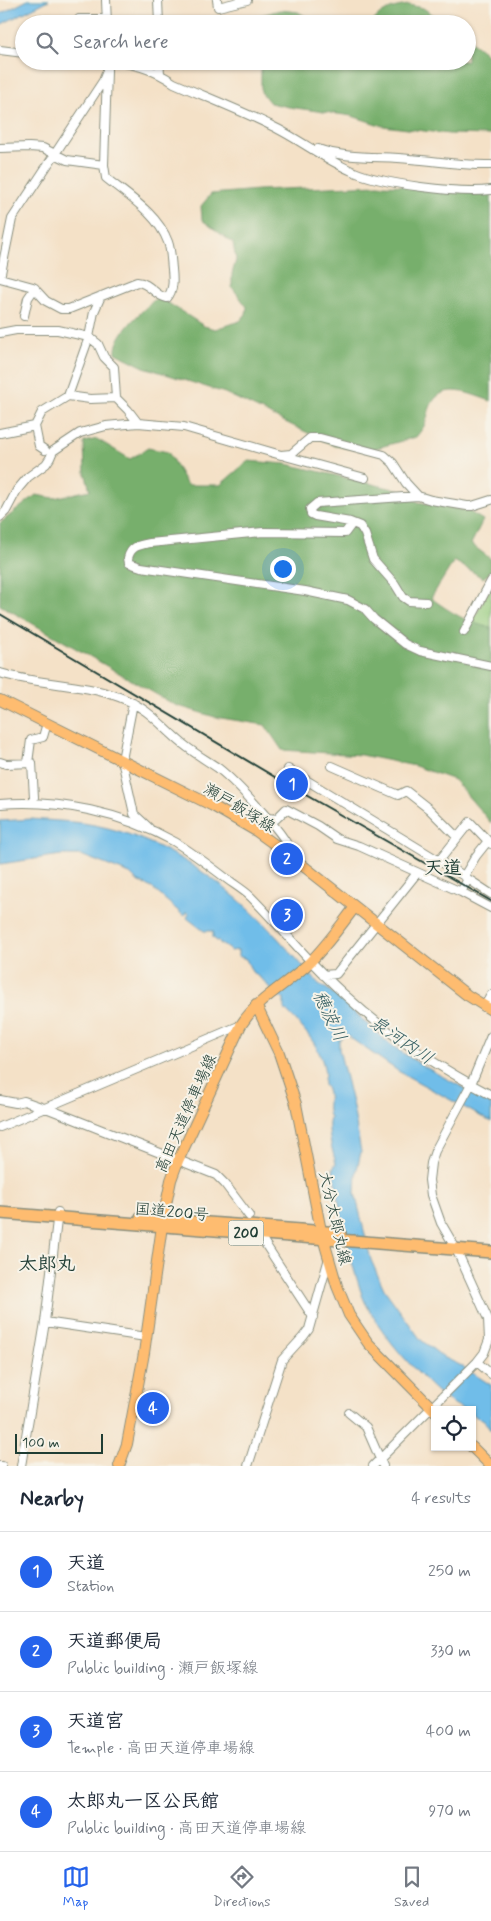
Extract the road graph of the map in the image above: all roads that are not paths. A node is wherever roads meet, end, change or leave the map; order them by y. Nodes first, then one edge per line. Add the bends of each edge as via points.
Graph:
1 (106, 0) edge
2 (158, 0) edge
3 (217, 0) edge
4 (247, 0) edge
5 (107, 15) edge
6 (159, 15) edge
7 (0, 50) edge
8 (15, 52) edge
9 (152, 70) edge
10 (160, 70) edge
11 (107, 71) joint
12 (160, 73) junction
13 (309, 146) junction
14 (0, 148) edge
15 (55, 155) junction
16 (104, 165) junction
17 (491, 165) edge
18 (491, 190) edge
19 (3, 242) edge
20 (0, 278) edge
21 (35, 288) junction
22 (101, 296) junction
23 (24, 316) dead end
24 (0, 333) edge
25 (89, 337) junction
26 (68, 396) junction
27 (116, 398) junction
28 (138, 423) junction
29 (35, 426) junction
30 (0, 433) edge
31 (45, 450) dead end
32 (281, 455) junction
33 (365, 478) dead end
34 (418, 496) junction
35 (491, 500) edge
36 (0, 517) edge
37 (350, 522) junction
38 (491, 581) edge
39 (426, 602) dead end
40 (464, 632) dead end
41 (491, 666) edge
42 (0, 673) edge
43 (0, 700) edge
44 (133, 703) junction
45 (47, 724) junction
46 (122, 760) junction
47 (0, 762) edge
48 (28, 763) junction
49 (332, 766) dead end
50 (288, 769) dead end
51 (34, 797) dead end
52 (0, 804) edge
53 (268, 818) junction
54 (256, 831) junction
55 (154, 832) junction
56 (457, 837) junction
57 (490, 843) edge
58 (292, 857) junction
59 (439, 861) junction
60 (417, 872) junction
61 (466, 878) junction
62 (461, 892) junction
63 (491, 894) edge
64 (355, 907) junction
65 (491, 908) edge
66 (376, 923) junction
67 (309, 963) junction
68 (324, 975) junction
69 (491, 995) edge
70 (257, 1004) junction
71 (487, 1008) edge
72 (241, 1025) junction
73 (491, 1036) edge
74 (471, 1084) junction
75 (491, 1095) edge
76 (0, 1100) edge
77 (45, 1108) junction
78 (0, 1127) edge
79 (178, 1161) junction
80 (0, 1207) edge
81 (0, 1213) edge
82 (58, 1215) junction
83 (249, 1216) dead end
84 (163, 1223) junction
85 (326, 1235) junction
86 (262, 1239) dead end
87 (454, 1245) junction
88 (491, 1245) edge
89 (491, 1252) edge
90 (329, 1258) junction
91 (313, 1317) junction
92 (45, 1322) junction
93 (146, 1337) junction
94 (490, 1340) edge
95 (477, 1362) junction
96 (491, 1374) edge
97 (432, 1406) edge
98 (436, 1406) edge
99 (431, 1411) edge
100 (349, 1413) dead end
101 (476, 1451) edge
102 (381, 1463) edge
103 (21, 1466) edge
104 (119, 1466) edge
105 (248, 1466) edge
106 (373, 1466) edge
107 (491, 1466) edge

1 - 5 street
2 - 6 street
3 - 4 street via 218,7
7 - 8 street
9 - 12 street
10 - 12 street
11 - 15 street
11 - 16 street
12 - 13 street via 174,83
13 - 17 street via 343,154 466,166
13 - 18 street via 353,172 379,179 466,191
14 - 15 street via 43,148
15 - 16 street
15 - 19 street via 12,219
16 - 22 street via 106,178 143,208 168,240 173,285 167,298 160,297 145,283 137,282
19 - 20 street
20 - 21 street
21 - 22 street via 46,301 69,309
21 - 23 street via 28,298
22 - 25 street
24 - 25 street via 58,330
25 - 26 street
25 - 27 street via 114,367
26 - 27 street
26 - 29 street via 42,412
27 - 28 street
28 - 32 street via 184,427
28 - 36 street via 80,433 53,451 46,464 17,490
29 - 30 street
29 - 31 street via 38,446
32 - 33 street
32 - 34 street via 290,454 310,438 320,438 384,455
34 - 35 street via 466,506
34 - 37 street via 317,503 310,509 315,516
37 - 39 street via 360,526 373,559 402,597 410,602
37 - 41 street via 351,526 345,533 263,532 139,545 133,548 128,558 129,563 141,567 348,600 365,609 405,644 420,651
38 - 40 street
42 - 44 street via 88,688
43 - 45 main road, 瀬戸飯塚線
44 - 46 street
44 - 53 street via 219,769
45 - 46 main road, 瀬戸飯塚線
45 - 48 street via 43,737 31,740
46 - 54 main road, 瀬戸飯塚線
46 - 55 street via 134,814
47 - 48 street
48 - 51 street via 32,762
49 - 56 street via 398,795 406,791
50 - 59 street
52 - 55 street via 69,807 100,813
53 - 54 street
53 - 58 street via 290,847
53 - 60 street via 276,819 286,809 337,839
54 - 58 main road, 瀬戸飯塚線
55 - 67 street via 190,852 250,896
56 - 57 street via 470,822
56 - 59 street
57 - 61 street via 476,856
58 - 64 main road, 瀬戸飯塚線
59 - 61 street
60 - 62 street
60 - 66 street
61 - 62 street
61 - 63 street
62 - 65 street
64 - 66 main road, 瀬戸飯塚線
64 - 67 main road, 高田天道停車場線
66 - 68 street via 336,974
66 - 71 main road, 瀬戸飯塚線
67 - 68 street
67 - 70 main road, 高田天道停車場線
68 - 74 street via 382,1028 418,1054
69 - 71 street
70 - 72 main road, 高田天道停車場線
70 - 85 main road, 大分太郎丸線 via 279,1053 296,1104
72 - 77 street
72 - 79 main road, 高田天道停車場線
73 - 74 street
74 - 75 street
74 - 87 street via 431,1163 430,1195 441,1224
76 - 77 street via 24,1101
77 - 78 street
77 - 79 street
79 - 83 street via 216,1175
79 - 84 main road, 高田天道停車場線
80 - 82 highway, 国道200号 / 200
81 - 82 highway, 国道200号 / 200
82 - 84 highway, 国道200号 / 200
82 - 92 street
84 - 85 highway, 国道200号 / 200
84 - 93 main road, 高田天道停車場線
85 - 87 highway, 国道200号 / 200
85 - 90 main road, 大分太郎丸線
86 - 91 street
87 - 88 highway, 国道200号 / 200
87 - 89 highway, 国道200号 / 200
87 - 94 street via 488,1319
90 - 91 street
90 - 97 main road, 大分太郎丸線 via 349,1315 368,1343
91 - 105 street via 304,1337 282,1360
92 - 93 street
92 - 103 street
93 - 104 main road, 高田天道停車場線 via 127,1444
94 - 95 street
95 - 96 street
95 - 98 street
99 - 102 street
100 - 102 street via 366,1427
101 - 107 main road
102 - 106 street

